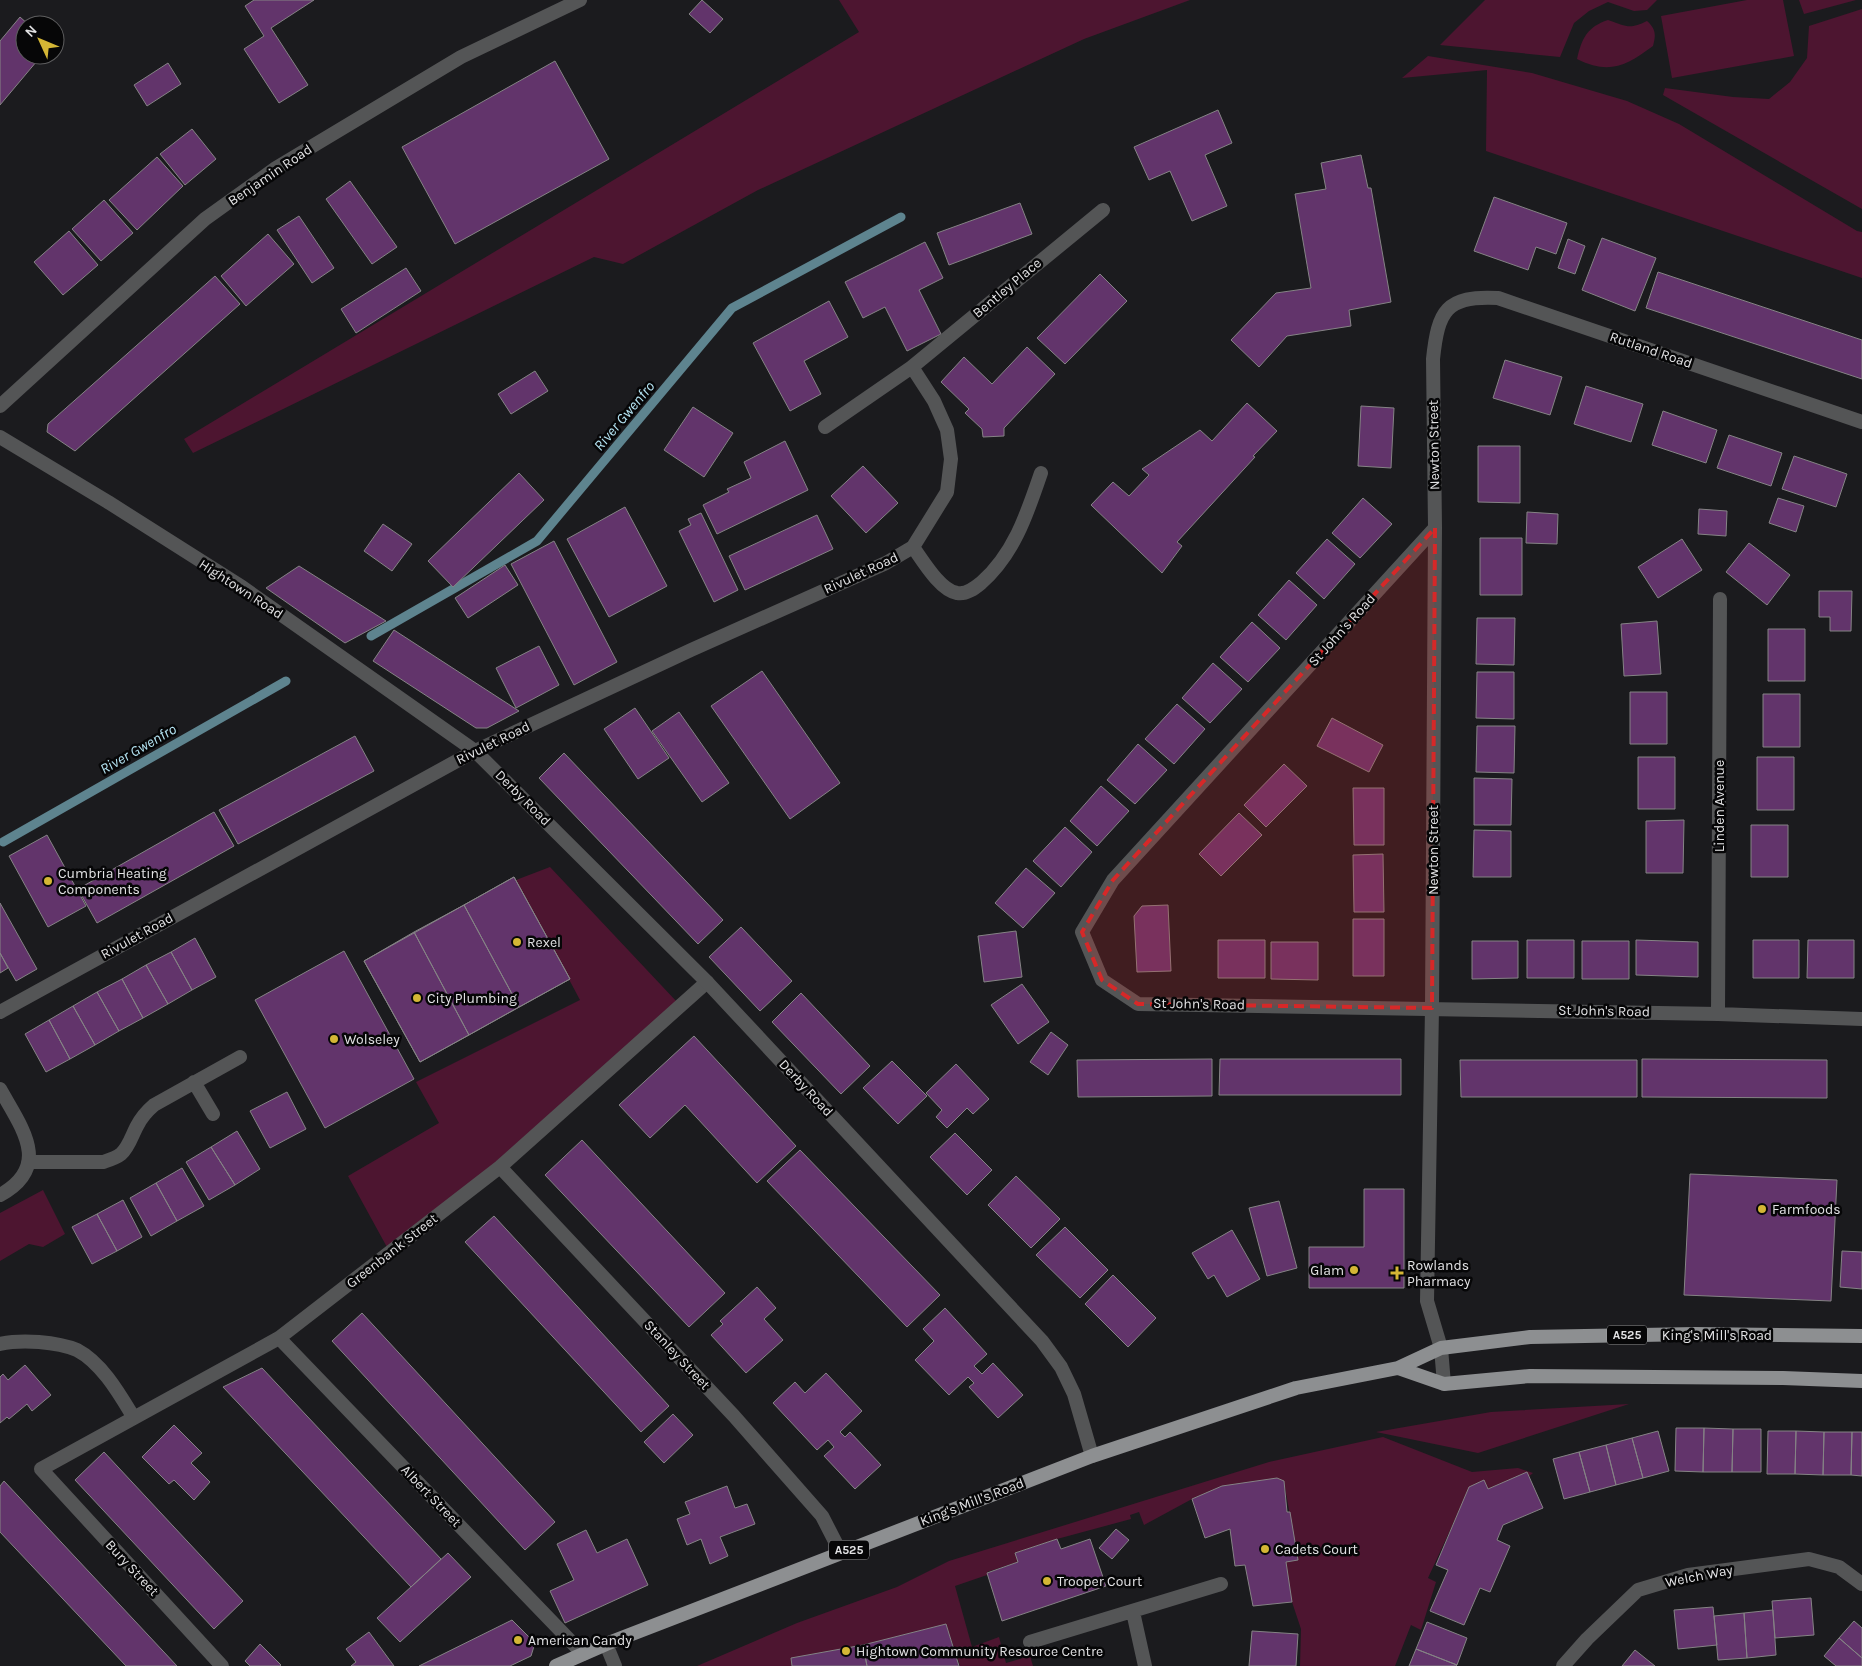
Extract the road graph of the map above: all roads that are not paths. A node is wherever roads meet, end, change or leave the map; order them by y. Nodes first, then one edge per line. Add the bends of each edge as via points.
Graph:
1 (580, 0) edge
2 (1102, 210) dead end
3 (1442, 315) joint
4 (912, 367) junction
5 (0, 406) edge
6 (1862, 422) edge
7 (824, 427) dead end
8 (0, 437) edge
9 (1041, 473) dead end
10 (1435, 528) junction
11 (913, 547) junction
12 (1720, 599) dead end
13 (475, 751) junction
14 (707, 982) junction
15 (1432, 1008) junction
16 (0, 1012) edge
17 (1718, 1014) junction
18 (1862, 1019) edge
19 (240, 1057) dead end
20 (194, 1082) junction
21 (0, 1089) edge
22 (213, 1114) dead end
23 (28, 1162) junction
24 (500, 1167) junction
25 (0, 1195) edge
26 (1862, 1336) edge
27 (279, 1338) junction
28 (0, 1344) edge
29 (1441, 1348) junction
30 (1398, 1368) junction
31 (1862, 1381) edge
32 (1444, 1384) junction
33 (134, 1418) junction
34 (1092, 1456) junction
35 (40, 1469) joint
36 (841, 1553) junction
37 (1221, 1584) dead end
38 (1862, 1584) edge
39 (1133, 1612) junction
40 (1030, 1642) dead end
41 (606, 1644) junction
42 (583, 1654) junction
43 (222, 1666) edge
44 (556, 1666) edge
45 (615, 1666) edge
46 (1145, 1666) edge
47 (1563, 1666) edge

1 - 5 street, Benjamin Road via 461,57 276,168 205,219
2 - 4 street, Bentley Place
3 - 6 street, Rutland Road via 1458,301 1498,298
3 - 10 street, Newton Street via 1433,359
4 - 7 street, Bentley Place
4 - 11 street, Rivulet Road via 947,430 951,459 947,492
8 - 13 street, Hightown Road via 242,587
9 - 11 street via 1012,546 973,590 959,594 946,588
10 - 15 street, Newton Street
10 - 15 street, St John's Road via 1114,880 1082,932 1102,980 1138,1004
11 - 13 street, Rivulet Road via 886,563
12 - 17 street, Linden Avenue
13 - 14 street, Derby Road
13 - 16 street, Rivulet Road
14 - 24 street, Greenbank Street
14 - 34 street, Derby Road via 1042,1341 1074,1394
15 - 17 street, St John's Road
15 - 29 street, Newton Street via 1427,1301
17 - 18 street, St John's Road
19 - 20 street
20 - 22 street
20 - 23 street via 154,1104 136,1127 126,1148 112,1159 103,1162
21 - 23 street via 30,1147
23 - 25 street via 22,1178
24 - 27 street, Greenbank Street
24 - 36 street, Stanley Street via 734,1416 822,1516
26 - 29 main road, King's Mill's Road / A525 via 1530,1336
27 - 33 street, Greenbank Street
27 - 42 street, Albert Street
28 - 33 street via 43,1342 77,1350 100,1370
29 - 30 main road, King's Mill's Road / A525
29 - 32 street, Newton Street
30 - 32 main road
30 - 34 main road, King's Mill's Road / A525 via 1296,1388
31 - 32 main road via 1530,1376
33 - 35 street, Greenbank Street
34 - 36 main road, King's Mill's Road / A525
35 - 43 street, Bury Street
36 - 41 main road, King's Mill's Road / A525
37 - 39 street
38 - 47 street, Welch Way via 1839,1567 1809,1559 1688,1575 1638,1590
39 - 40 street
39 - 46 street
41 - 42 main road, King's Mill's Road / A525
41 - 45 street
42 - 44 main road, King's Mill's Road / A525

